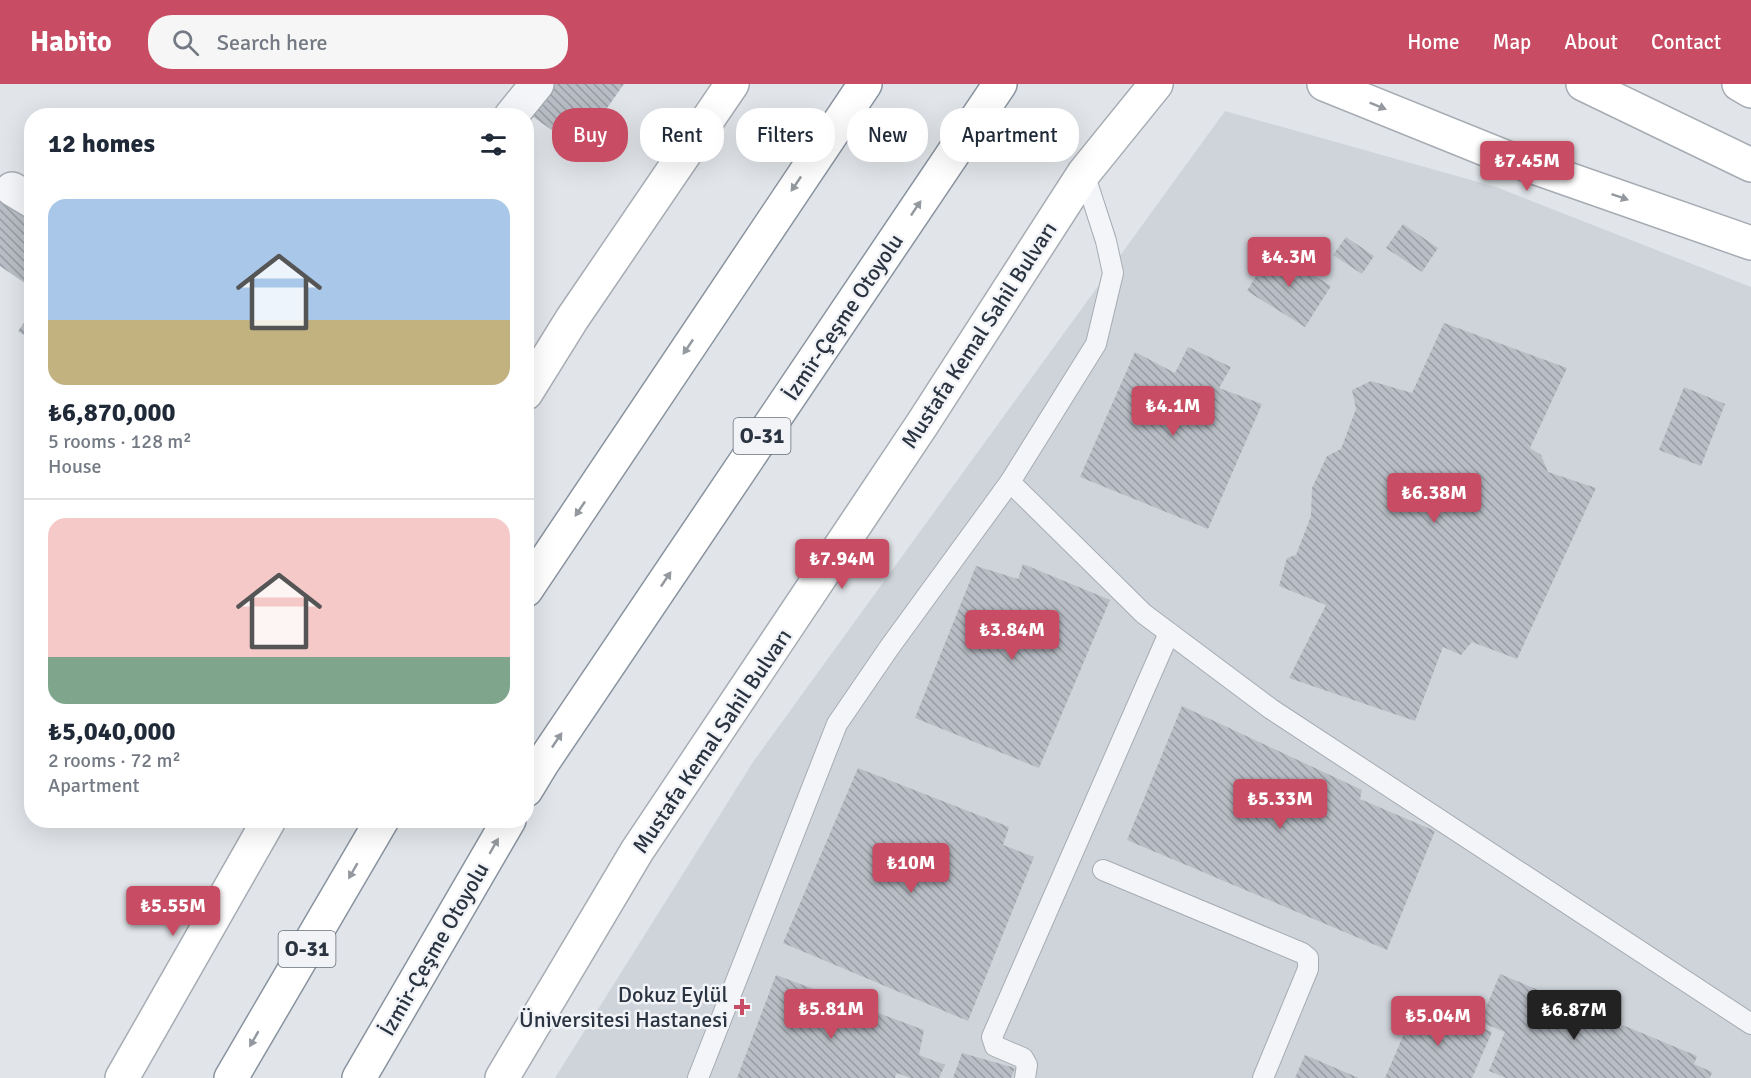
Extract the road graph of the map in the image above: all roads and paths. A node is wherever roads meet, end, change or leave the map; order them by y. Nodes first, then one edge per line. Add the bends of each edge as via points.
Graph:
1 (537, 84) edge
2 (732, 84) edge
3 (865, 84) edge
4 (1000, 84) edge
5 (1156, 84) edge
6 (1324, 84) edge
7 (1583, 84) edge
8 (1739, 84) edge
9 (1751, 91) edge
10 (518, 108) edge
11 (1751, 165) edge
12 (1084, 173) junction
13 (1751, 243) edge
14 (534, 380) edge
15 (1010, 482) junction
16 (534, 578) edge
17 (1168, 633) junction
18 (534, 777) edge
19 (264, 828) edge
20 (377, 828) edge
21 (504, 828) edge
22 (1103, 870) dead end
23 (1751, 1024) edge
24 (122, 1078) edge
25 (231, 1078) edge
26 (359, 1078) edge
27 (502, 1078) edge
28 (698, 1078) edge
29 (1025, 1078) edge
30 (1263, 1078) edge

1 - 10 street
2 - 14 main road
3 -> 16 main road
18 -> 4 main road, İzmir-Çeşme Otoyolu / O-31
5 - 12 main road, Mustafa Kemal Sahil Bulvarı
6 -> 13 main road via 1505,157
7 - 11 main road
8 - 9 main road
12 - 15 lane via 1113,273 1108,294 1096,344
12 - 27 main road, Mustafa Kemal Sahil Bulvarı via 923,423 637,851
15 - 17 lane
15 - 28 lane via 837,724
17 - 23 lane via 1270,709
17 - 29 lane via 992,1037 995,1046 1023,1058 1027,1065
19 - 24 main road
20 -> 25 main road, O-31
26 -> 21 main road, İzmir-Çeşme Otoyolu
22 - 30 lane via 1308,958 1308,969

